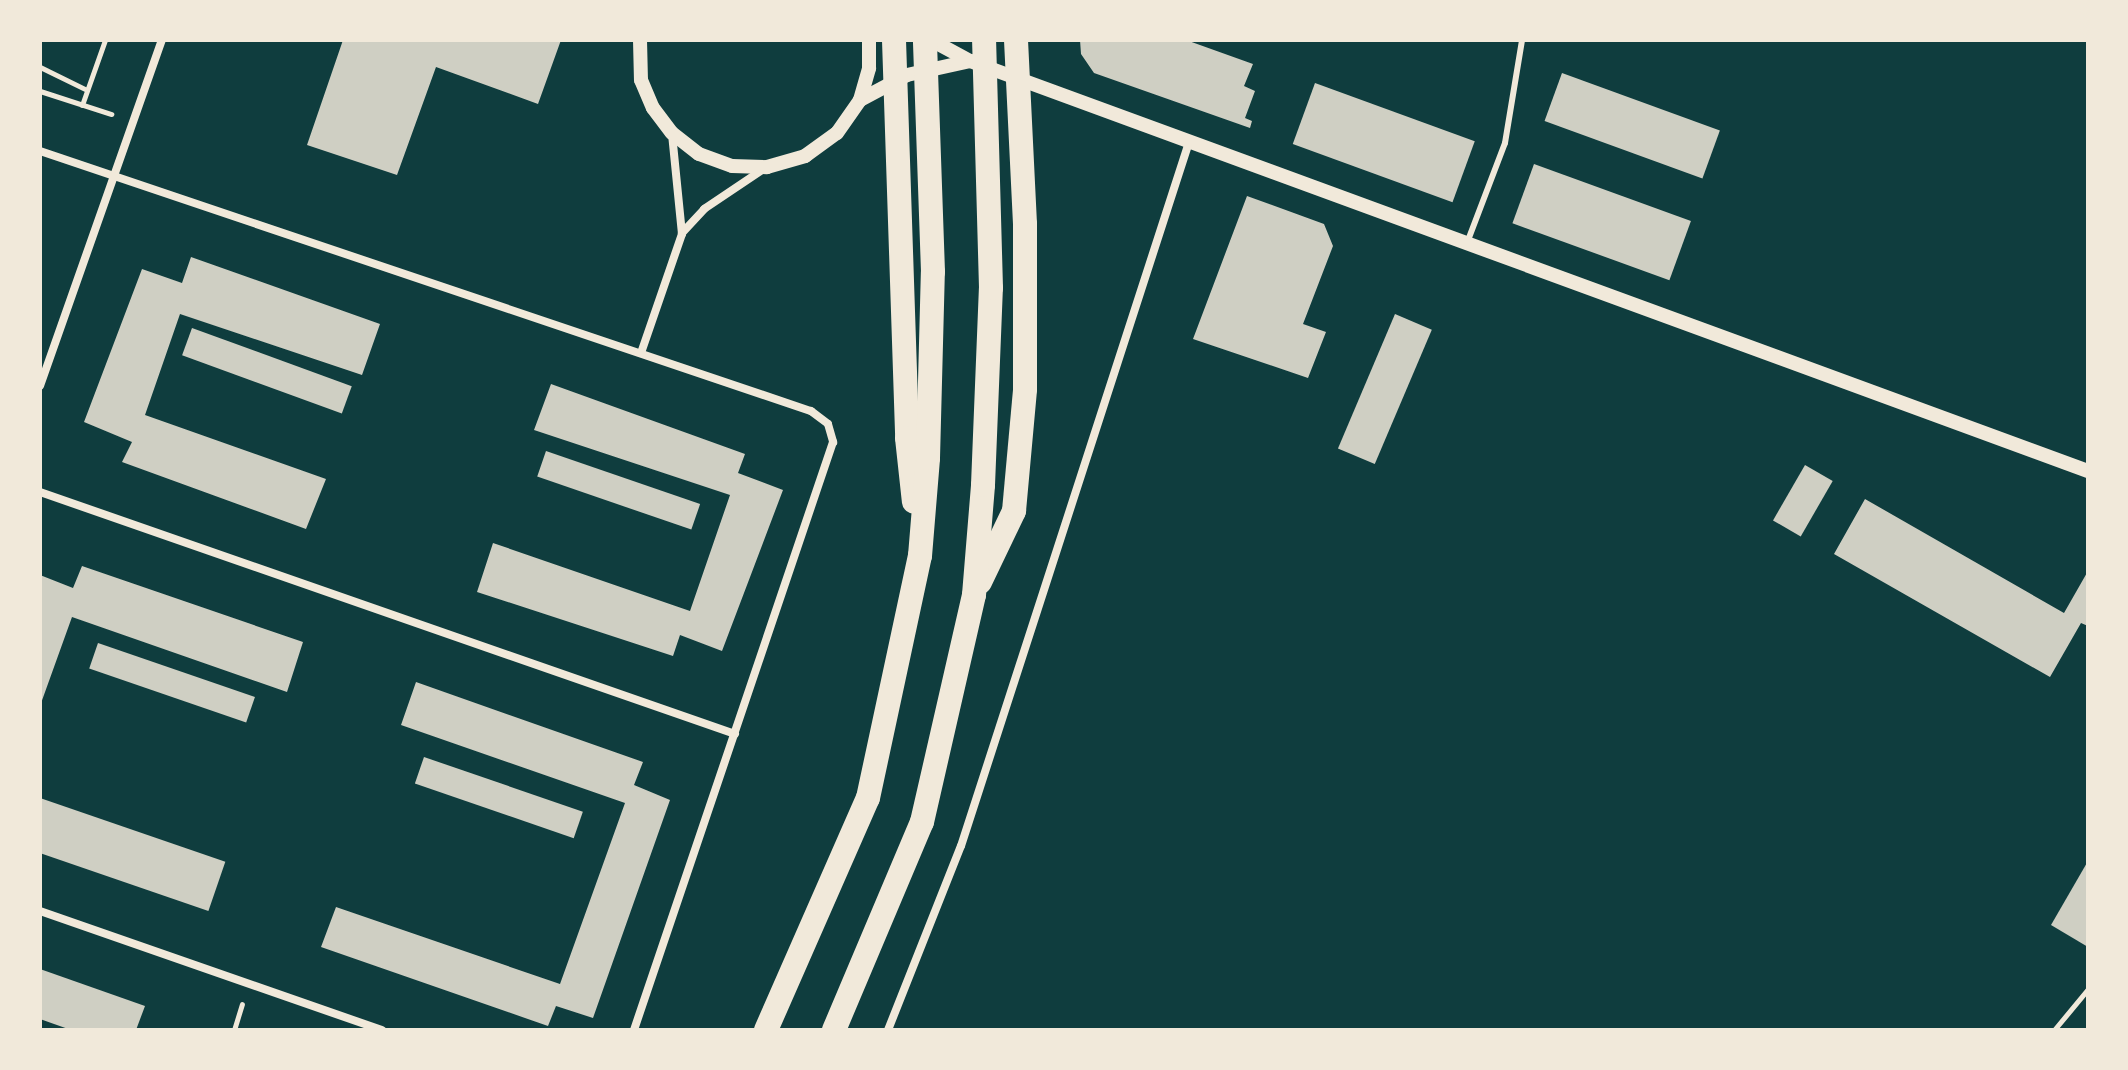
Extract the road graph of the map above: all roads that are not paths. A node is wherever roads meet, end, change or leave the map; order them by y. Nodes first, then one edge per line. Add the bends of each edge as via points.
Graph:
1 (162, 40) edge
2 (869, 40) edge
3 (894, 40) edge
4 (925, 40) edge
5 (931, 40) edge
6 (984, 40) edge
7 (1016, 40) edge
8 (1522, 40) edge
9 (638, 43) edge
10 (970, 61) junction
11 (860, 100) junction
12 (672, 133) junction
13 (1189, 142) junction
14 (40, 151) edge
15 (767, 167) junction
16 (116, 177) junction
17 (682, 234) junction
18 (1467, 243) junction
19 (641, 353) junction
20 (40, 386) edge
21 (2088, 471) edge
22 (40, 492) edge
23 (920, 556) junction
24 (974, 595) junction
25 (735, 734) junction
26 (40, 911) edge
27 (382, 1030) edge
28 (634, 1030) edge
29 (766, 1030) edge
30 (834, 1030) edge
31 (888, 1030) edge

1 - 16 street
2 - 11 street via 869,68
3 - 23 highway via 907,438
4 - 23 highway via 932,319
5 - 10 street
6 - 24 highway via 991,288
7 - 24 highway via 1025,224 1025,389 1014,511
8 - 18 lane via 1505,143
9 - 12 street via 641,80
10 - 11 street via 907,75
10 - 13 street
11 - 15 street via 826,141 805,156
12 - 15 street via 699,154 732,166
12 - 17 street
13 - 18 street
13 - 31 street via 961,846
14 - 16 street
15 - 17 street via 704,209
16 - 19 street
16 - 20 street
17 - 19 street
18 - 21 street
19 - 25 street via 811,411 828,424 833,442
22 - 25 street
23 - 29 highway via 868,798
24 - 30 highway via 922,822
25 - 28 street
26 - 27 street

